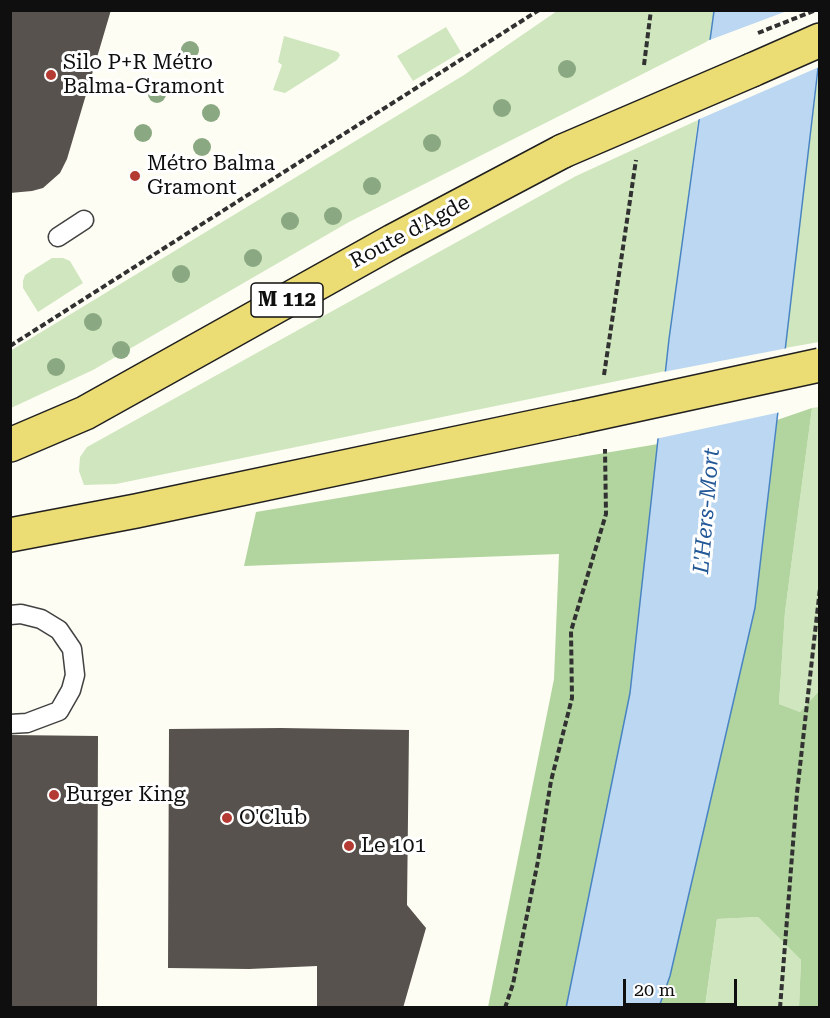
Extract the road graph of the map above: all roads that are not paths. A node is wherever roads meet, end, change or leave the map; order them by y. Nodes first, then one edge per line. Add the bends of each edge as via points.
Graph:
1 (819, 40) edge
2 (84, 220) dead end
3 (58, 237) dead end
4 (819, 365) edge
5 (10, 445) edge
6 (10, 535) edge
7 (10, 615) edge
8 (10, 724) edge

1 - 5 main road, Route d'Agde / M 112, bridge via 563,151 85,412
2 - 3 lane
4 - 6 main road, bridge
7 - 8 lane via 41,619 60,630 72,650 75,675 59,711 27,723

